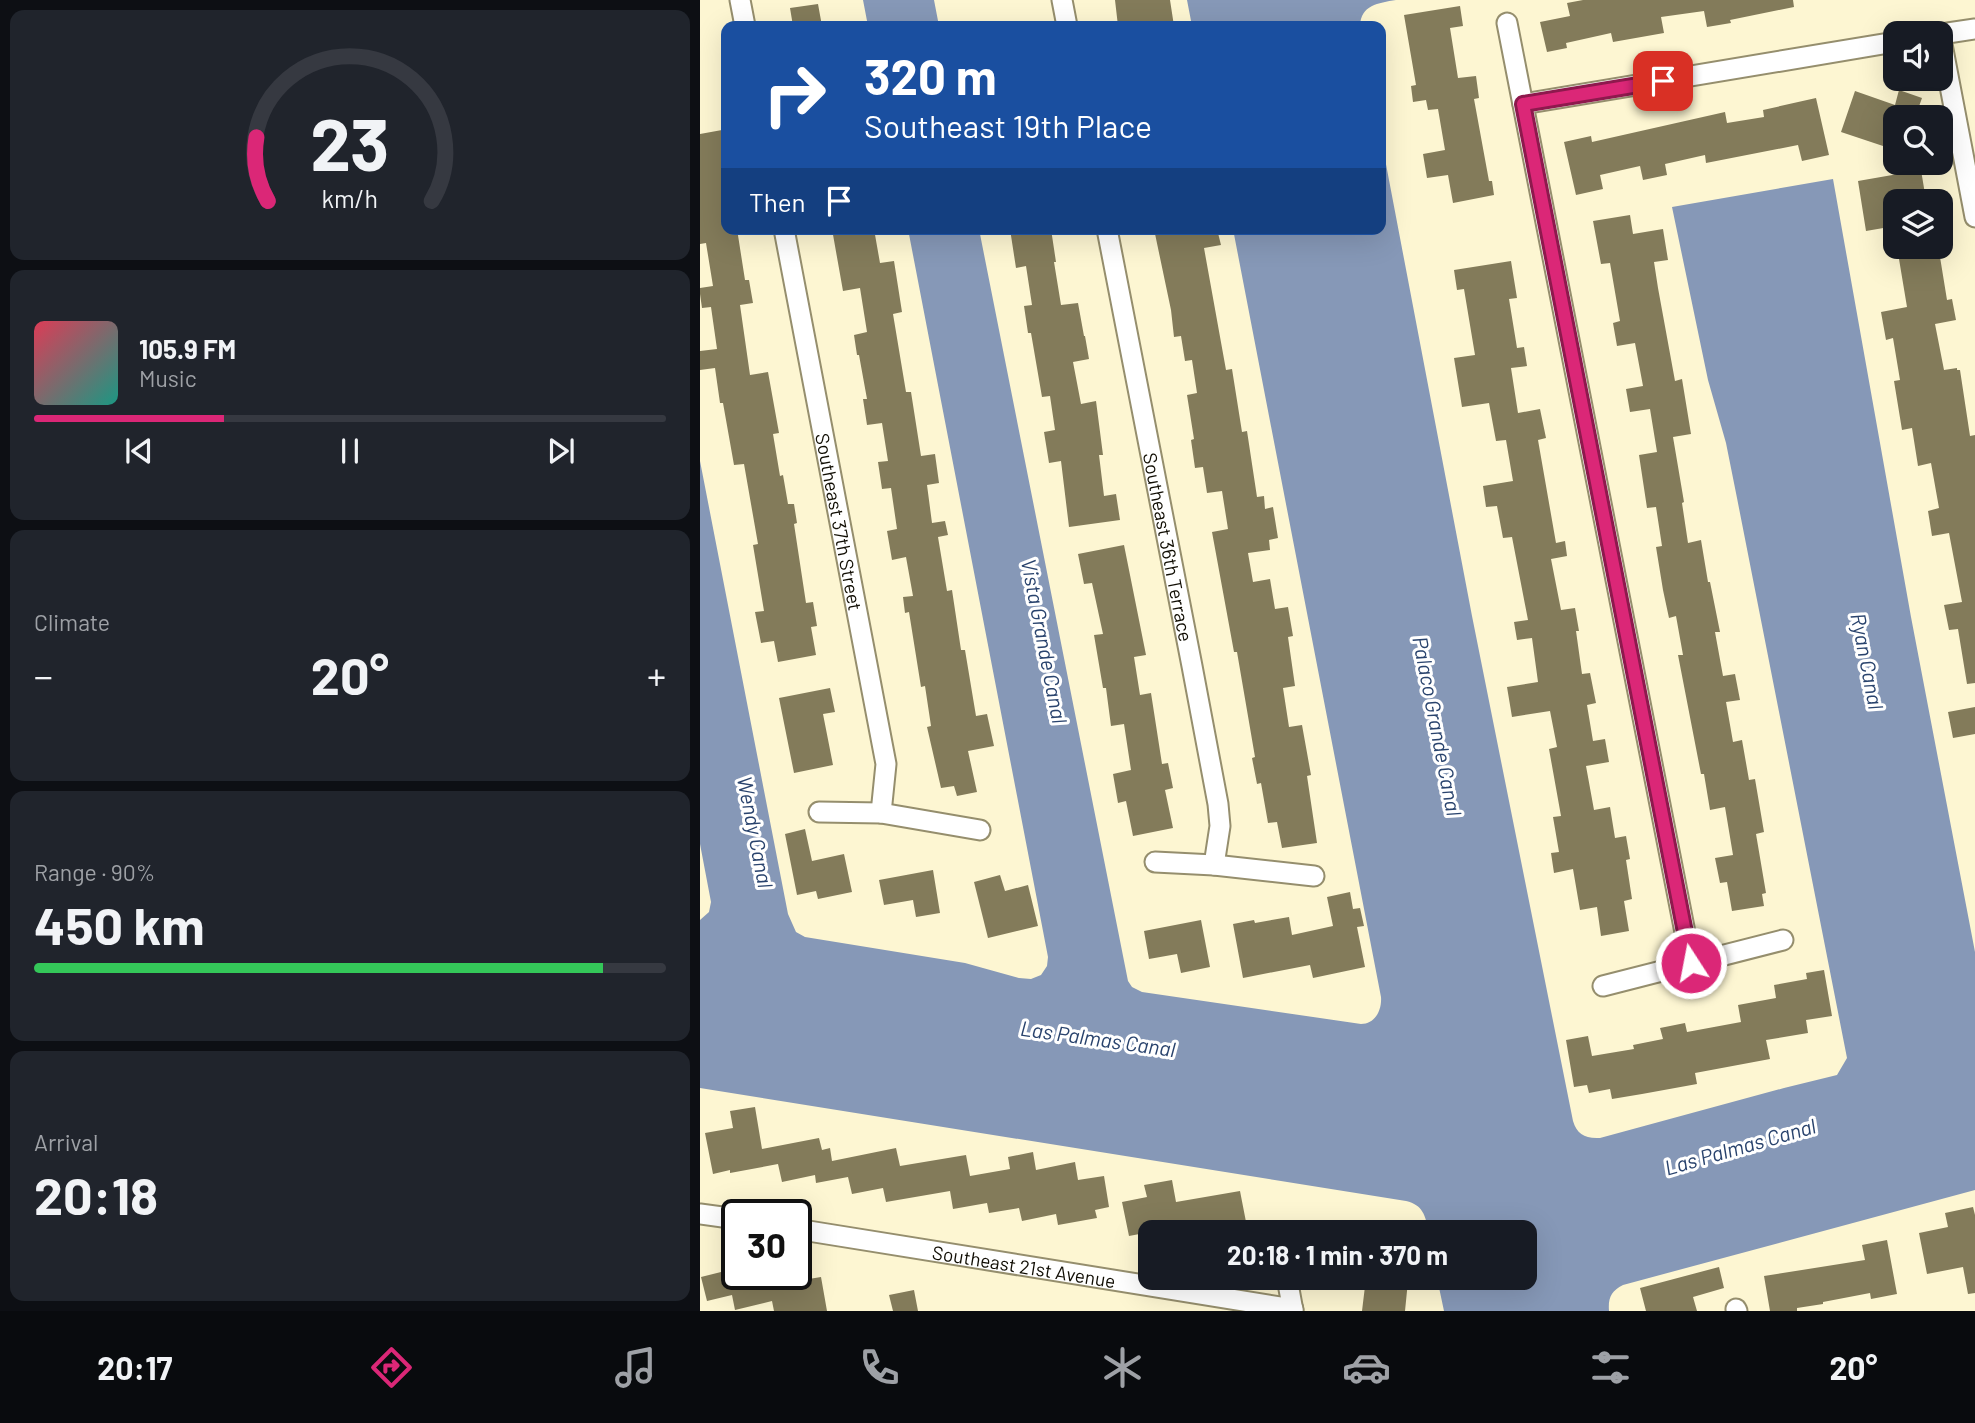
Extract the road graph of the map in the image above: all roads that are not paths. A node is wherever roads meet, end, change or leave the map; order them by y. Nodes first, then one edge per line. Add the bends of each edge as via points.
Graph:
1 (740, 0) edge
2 (1062, 0) edge
3 (744, 21) edge
4 (1066, 21) edge
5 (1507, 23) dead end
6 (1975, 29) edge
7 (1953, 34) edge
8 (1883, 44) edge
9 (1951, 91) edge
10 (1523, 104) junction
11 (1975, 216) edge
12 (785, 235) edge
13 (1108, 235) edge
14 (819, 812) dead end
15 (881, 813) junction
16 (980, 830) dead end
17 (1156, 862) dead end
18 (1214, 865) junction
19 (1314, 876) dead end
20 (1783, 940) dead end
21 (1691, 963) junction
22 (1603, 986) dead end
23 (700, 1214) edge
24 (721, 1217) edge
25 (812, 1232) edge
26 (1289, 1290) edge
27 (1293, 1310) edge

1 - 3 street
2 - 4 street
5 - 10 street
6 - 7 street
8 - 10 street
9 - 11 street
10 - 21 street
12 - 15 street, Southeast 37th Street via 886,764
13 - 18 street, Southeast 36th Terrace via 1217,804 1220,826
14 - 15 street
15 - 16 street
17 - 18 street
18 - 19 street
20 - 21 street
21 - 22 street
23 - 24 street
25 - 27 street, Southeast 21st Avenue
26 - 27 street

